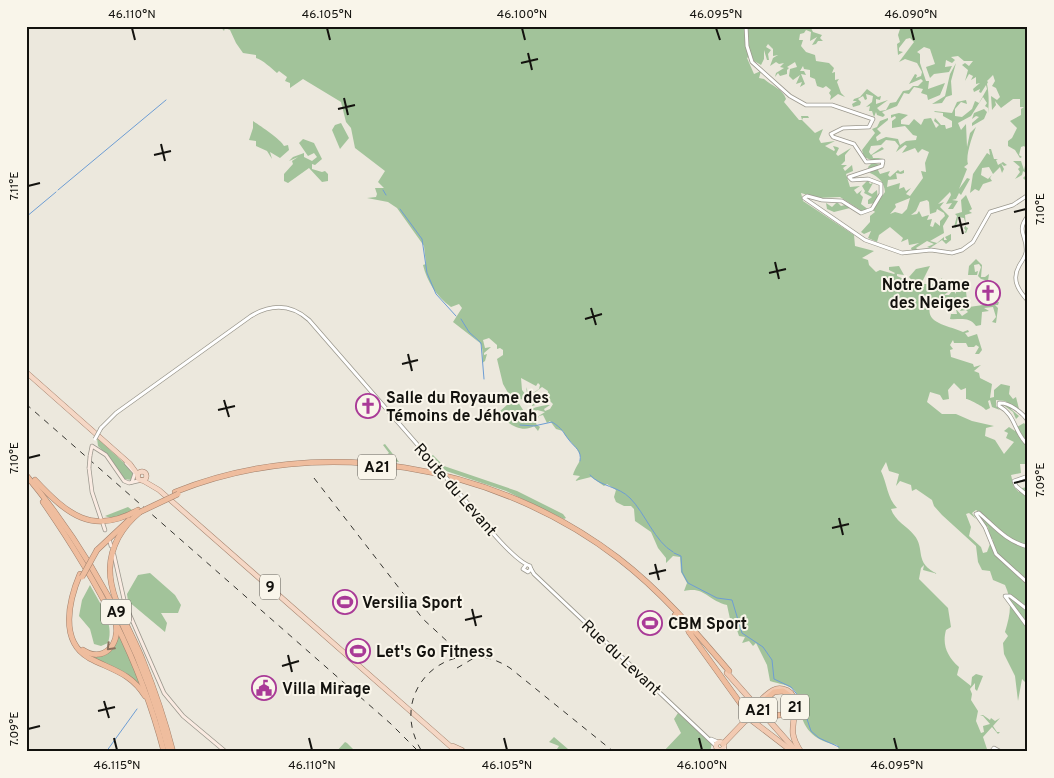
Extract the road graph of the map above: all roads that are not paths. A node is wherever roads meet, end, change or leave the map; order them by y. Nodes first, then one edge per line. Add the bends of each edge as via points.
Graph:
1 (746, 26) edge
2 (1028, 196) edge
3 (1028, 216) edge
4 (1028, 301) edge
5 (26, 372) edge
6 (1028, 421) edge
7 (93, 444) junction
8 (1028, 445) edge
9 (123, 458) junction
10 (306, 465) junction
11 (26, 470) edge
12 (26, 476) edge
13 (140, 476) junction
14 (1028, 476) edge
15 (35, 480) junction
16 (132, 482) junction
17 (159, 490) junction
18 (1028, 496) edge
19 (136, 514) junction
20 (101, 519) dead end
21 (103, 524) dead end
22 (106, 530) dead end
23 (1028, 547) edge
24 (114, 555) dead end
25 (525, 566) junction
26 (530, 570) junction
27 (81, 576) junction
28 (1028, 583) edge
29 (108, 605) junction
30 (1028, 610) edge
31 (676, 616) junction
32 (1028, 627) edge
33 (133, 638) junction
34 (728, 672) junction
35 (764, 699) junction
36 (754, 701) junction
37 (155, 720) junction
38 (744, 720) junction
39 (790, 745) junction
40 (720, 747) edge
41 (460, 751) edge
42 (164, 752) edge
43 (169, 752) edge
44 (173, 752) edge
45 (226, 752) edge
46 (468, 752) edge
47 (793, 752) edge
48 (797, 752) edge
49 (801, 752) edge
50 (991, 752) edge
51 (1001, 752) edge

1 - 2 street via 747,48 752,62 790,96 806,105 832,105 873,119 868,127 843,128 832,133 834,137 854,144 866,162 884,162 881,167 848,176 853,180 871,179 881,185 882,194 872,209 861,213 839,200 804,197 865,240 900,253 956,252 972,243 989,213
3 - 4 street via 1022,227 1026,252 1015,278
5 - 9 main road, 9
6 - 8 street via 1005,403 999,403 1011,415 1020,438
7 - 16 main road via 106,455 123,480
7 - 20 main road, bridge via 89,468 92,492
7 - 25 street, Route du Levant, bridge via 116,413 264,310 279,307 299,312
9 - 13 main road, 9
9 - 16 main road via 135,473
10 - 19 highway, A21, bridge via 242,475 177,493
10 - 31 highway, A21 via 366,466 413,472 465,484 510,500 553,520 598,547
10 - 34 highway, A21 via 370,464 431,472 489,488 544,512 599,544 637,573 675,610
11 - 15 highway, A9
12 - 29 highway, A21 via 77,551
12 - 43 highway, A9 via 75,541 116,610 148,684
13 - 16 main road
13 - 17 main road, 9
13 - 17 main road, 9 via 147,475
14 - 18 street via 1014,481
15 - 19 highway, A21 via 61,506 83,519 106,521
15 - 33 highway, A9 via 90,557
17 - 41 main road, 9
19 - 27 highway, A21, bridge via 96,549
19 - 33 highway, A21 via 117,541 110,568 114,593
21 - 22 main road
23 - 28 street via 1007,539 976,514 998,556
24 - 45 main road via 125,604 164,693 183,716
25 - 26 street
25 - 26 street via 525,571
26 - 40 street, Rue du Levant
29 -> 27 highway, A21 via 116,628 115,642 103,654 87,652 77,643 72,624
27 - 37 highway, A21 via 70,615 74,642 85,655 133,680 146,698
29 - 37 highway via 135,662
30 - 32 street via 1005,595
31 - 34 highway, A21
31 - 38 highway via 743,707
33 - 44 highway, A9
34 - 36 highway, A21
34 - 39 highway, A21
35 - 36 highway via 781,691 790,695 792,705 787,713 776,716
35 - 38 highway, bridge
35 - 49 highway, 21 via 776,689 792,694 795,704 792,731
36 - 39 highway, A21
37 - 42 highway
38 - 40 highway
38 - 47 highway, 21 via 755,721
39 - 48 highway, A21
41 - 46 main road, 9
50 - 51 street via 994,748

